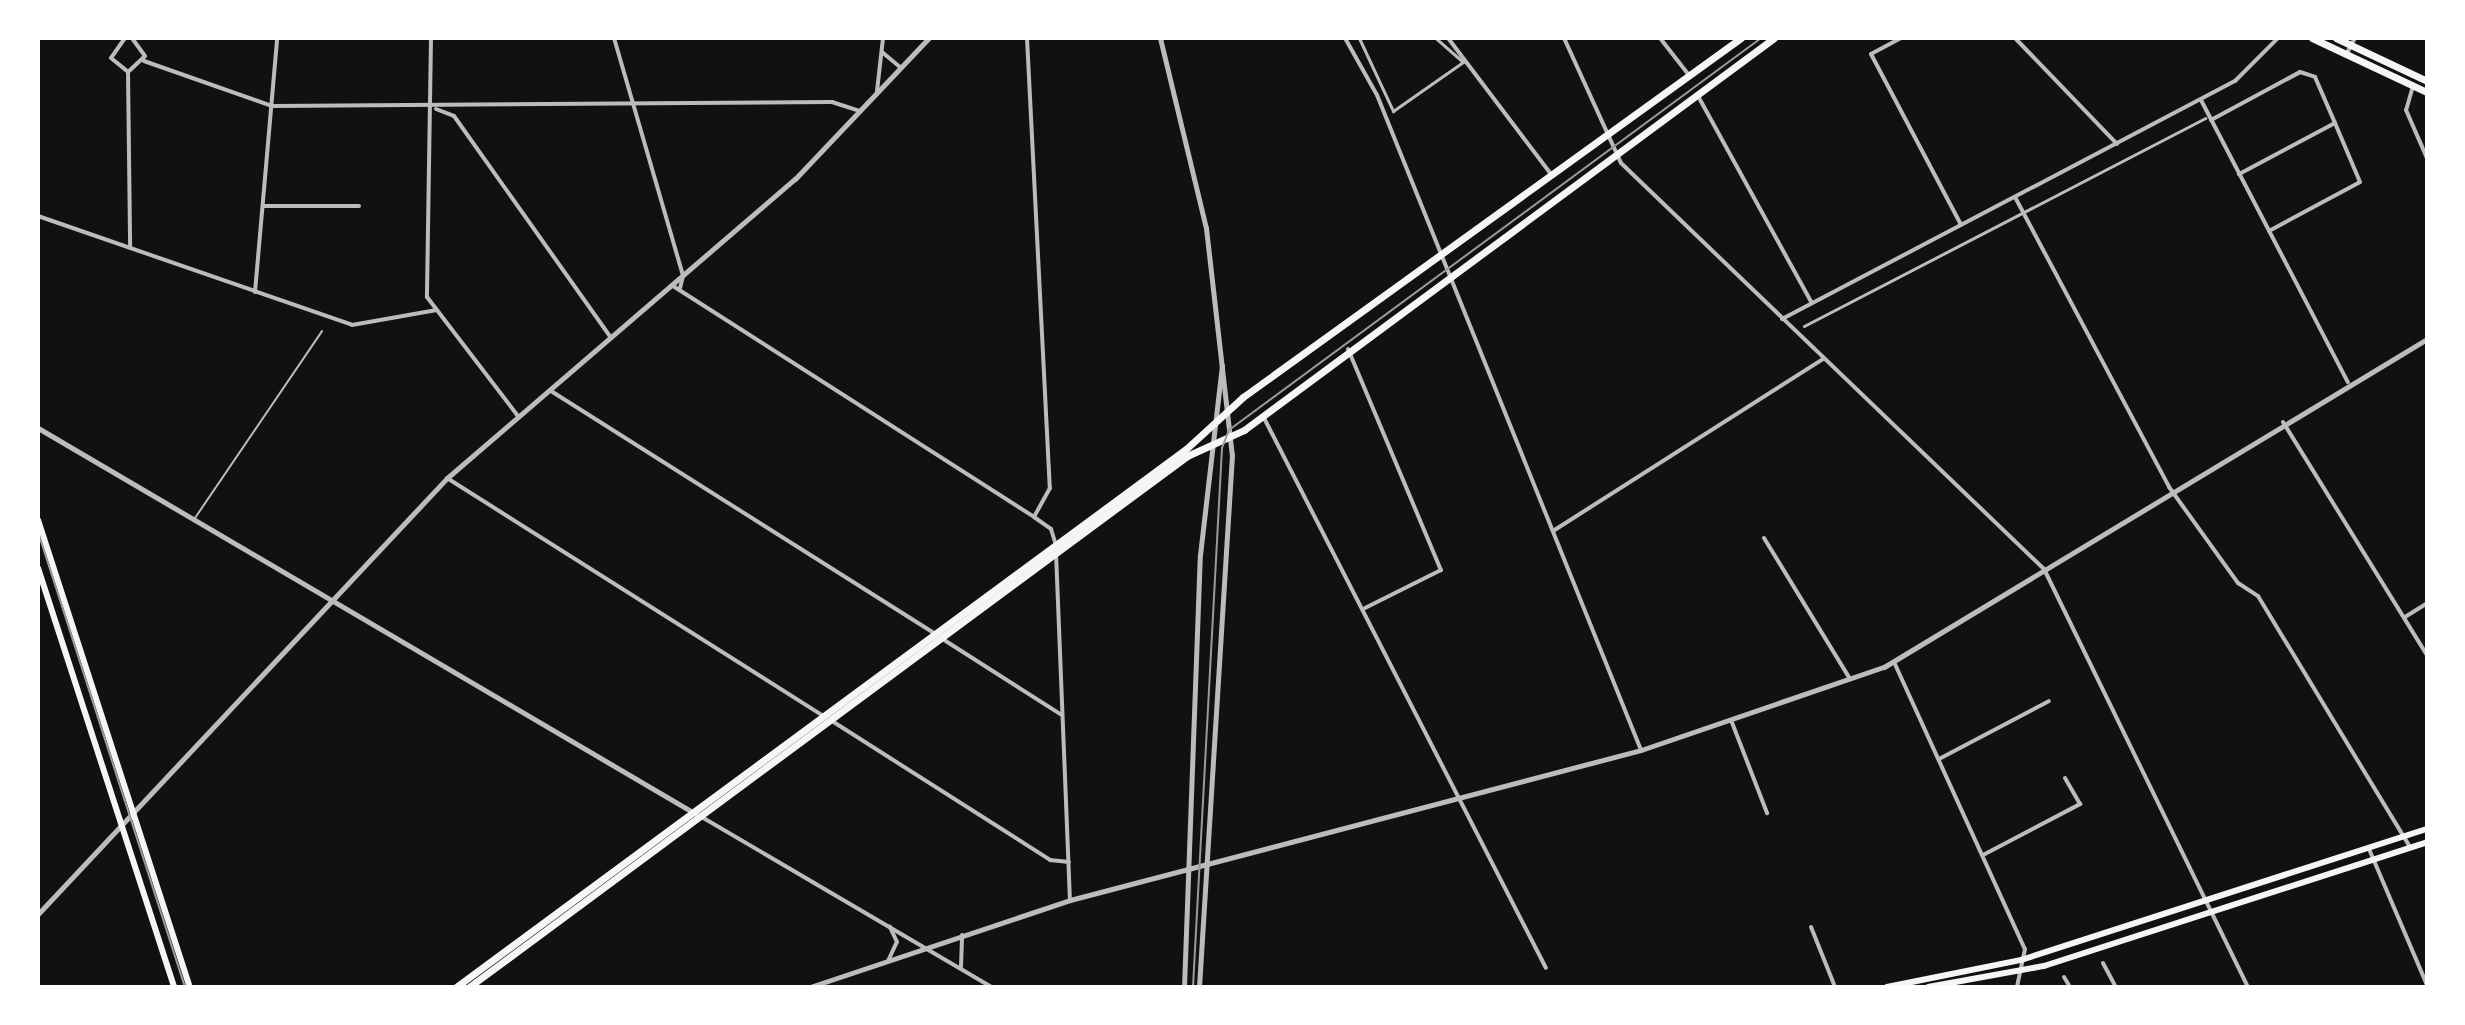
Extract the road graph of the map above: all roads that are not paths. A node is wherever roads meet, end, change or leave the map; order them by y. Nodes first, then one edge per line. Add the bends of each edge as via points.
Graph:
1 (125, 38) edge
2 (132, 38) edge
3 (277, 38) edge
4 (431, 38) edge
5 (614, 38) edge
6 (883, 38) edge
7 (929, 38) edge
8 (1027, 38) edge
9 (1160, 38) edge
10 (1345, 38) edge
11 (1359, 38) edge
12 (1435, 38) edge
13 (1448, 38) edge
14 (1564, 38) edge
15 (1660, 38) edge
16 (1741, 38) edge
17 (1774, 38) edge
18 (1901, 38) edge
19 (2015, 38) edge
20 (2278, 38) edge
21 (2312, 38) edge
22 (2336, 38) edge
23 (2353, 42) edge
24 (882, 50) junction
25 (2346, 54) junction
26 (144, 61) junction
27 (901, 68) junction
28 (128, 72) junction
29 (1690, 76) junction
30 (2427, 81) edge
31 (2414, 86) junction
32 (2427, 92) edge
33 (877, 93) junction
34 (1698, 96) junction
35 (2201, 100) junction
36 (272, 106) junction
37 (430, 107) junction
38 (634, 107) junction
39 (859, 111) junction
40 (2208, 119) junction
41 (2335, 123) junction
42 (1607, 132) junction
43 (2117, 144) junction
44 (1616, 153) junction
45 (2427, 158) edge
46 (1550, 173) junction
47 (2239, 174) junction
48 (2015, 197) junction
49 (264, 206) junction
50 (359, 206) dead end
51 (2024, 212) junction
52 (38, 216) edge
53 (1961, 225) junction
54 (2269, 231) junction
55 (130, 248) junction
56 (1440, 254) junction
57 (683, 276) junction
58 (1449, 276) junction
59 (672, 286) junction
60 (680, 288) junction
61 (255, 292) junction
62 (1812, 303) junction
63 (437, 310) junction
64 (1782, 319) junction
65 (1804, 326) dead end
66 (322, 331) dead end
67 (611, 339) junction
68 (2427, 339) edge
69 (1348, 349) junction
70 (1823, 359) junction
71 (1222, 365) junction
72 (2348, 382) junction
73 (551, 391) junction
74 (1229, 409) junction
75 (1261, 415) junction
76 (520, 418) junction
77 (2283, 422) junction
78 (1214, 425) junction
79 (38, 428) edge
80 (1231, 438) junction
81 (1207, 451) junction
82 (447, 478) junction
83 (2173, 489) junction
84 (1034, 517) junction
85 (194, 519) junction
86 (38, 520) edge
87 (1553, 531) junction
88 (1764, 538) dead end
89 (1056, 544) junction
90 (1056, 554) junction
91 (38, 568) edge
92 (2044, 569) junction
93 (331, 600) junction
94 (2427, 603) edge
95 (1365, 608) junction
96 (2405, 617) junction
97 (939, 636) junction
98 (2427, 655) edge
99 (1894, 662) junction
100 (1850, 679) junction
101 (2049, 701) dead end
102 (1063, 715) junction
103 (828, 718) junction
104 (1731, 720) junction
105 (1641, 750) junction
106 (1939, 759) junction
107 (2065, 778) dead end
108 (1459, 797) junction
109 (134, 810) junction
110 (1767, 813) dead end
111 (697, 814) junction
112 (122, 824) junction
113 (2427, 829) edge
114 (2407, 836) junction
115 (2427, 842) edge
116 (2410, 847) junction
117 (2369, 849) junction
118 (1983, 855) junction
119 (2373, 860) junction
120 (1069, 862) junction
121 (1210, 863) junction
122 (1186, 870) junction
123 (1070, 900) junction
124 (2206, 901) junction
125 (2211, 911) junction
126 (38, 914) edge
127 (888, 926) junction
128 (1811, 927) dead end
129 (963, 934) junction
130 (924, 948) junction
131 (2021, 960) junction
132 (888, 961) junction
133 (2103, 963) dead end
134 (1546, 968) dead end
135 (2019, 972) junction
136 (2064, 977) dead end
137 (976, 978) junction
138 (1903, 985) edge
139 (2427, 985) edge
140 (174, 987) edge
141 (190, 987) edge
142 (456, 987) edge
143 (469, 987) edge
144 (810, 987) edge
145 (991, 987) edge
146 (1184, 987) edge
147 (1199, 987) edge
148 (1835, 987) edge
149 (1887, 987) edge
150 (1928, 987) edge
151 (2017, 987) edge
152 (2070, 987) edge
153 (2116, 987) edge
154 (2248, 987) edge

1 - 28 street via 111,58
2 - 26 street via 145,50
3 - 36 street
4 - 37 street
5 - 38 street
6 - 24 street
7 - 27 street
8 - 84 street via 1050,488
9 - 71 street via 1206,228
10 - 56 street via 1360,54
11 - 12 street via 1393,111 1463,62
13 - 46 street
14 - 42 street
15 - 29 street
16 - 29 main road
17 - 34 main road
18 - 53 street via 1871,54
19 - 43 street
20 - 35 street via 2256,66
21 - 25 main road
22 - 23 main road
23 - 25 street
23 - 30 main road
24 - 27 street
24 - 33 street
25 - 31 main road
26 - 28 street
26 - 36 street
27 - 33 street
28 - 55 street
29 - 42 main road
31 - 32 main road
31 - 45 street via 2406,110
33 - 39 street
34 - 44 main road
34 - 62 street
35 - 40 street
35 - 43 street
36 - 37 street
36 - 49 street
37 - 38 street
37 - 63 street via 427,297
37 - 67 street via 454,116
38 - 39 street via 832,102
38 - 57 street
39 - 57 street via 795,179
40 - 41 street via 2309,72
40 - 47 street
40 - 51 street
41 - 47 street
41 - 54 street via 2360,182
42 - 44 street
42 - 46 main road
43 - 48 street
44 - 58 main road
44 - 64 street
46 - 56 main road
47 - 54 street
48 - 51 street
48 - 53 street
49 - 50 street
49 - 61 street
51 - 65 street
51 - 83 street
52 - 55 street
53 - 62 street
54 - 72 street
55 - 61 street
56 - 58 street
56 - 74 main road
57 - 59 street
57 - 60 street
58 - 69 main road
58 - 87 street
59 - 60 street
59 - 67 street
60 - 84 street
61 - 63 street via 359,327
62 - 64 street
63 - 76 street
64 - 70 street
66 - 85 lane
67 - 73 street
68 - 72 street
69 - 75 main road
69 - 95 street via 1441,570
70 - 87 street
70 - 92 street
71 - 74 street
71 - 78 street
72 - 77 street
73 - 76 street
73 - 97 street
74 - 78 main road
74 - 80 street
75 - 80 main road
75 - 95 street via 1273,424
76 - 82 street
77 - 83 street
77 - 96 street
78 - 81 street
78 - 89 main road
79 - 85 street
80 - 81 main road
80 - 121 street
81 - 90 main road via 1187,456
81 - 122 street
82 - 93 street
82 - 103 street
83 - 92 street
83 - 114 street via 2238,583 2258,596
84 - 89 street
85 - 93 street
86 - 109 main road
87 - 105 street
88 - 100 street
89 - 90 street
89 - 97 main road
90 - 97 main road
90 - 102 street
91 - 112 main road
92 - 99 street
92 - 124 street
93 - 109 street
93 - 111 street
94 - 96 street
95 - 108 street
96 - 98 street
97 - 102 street
97 - 103 main road
99 - 100 street
99 - 106 street
100 - 104 street
101 - 106 street
102 - 120 street
103 - 111 main road
103 - 120 street via 1050,860
104 - 105 street
104 - 110 street
105 - 108 street
106 - 118 street
107 - 118 street via 2080,804
108 - 121 street
108 - 134 street
109 - 112 street
109 - 141 main road
111 - 127 street
111 - 142 main road
111 - 143 main road
112 - 126 street
112 - 140 main road
113 - 114 main road
114 - 116 street
114 - 117 main road
115 - 116 main road
116 - 119 main road
117 - 119 street
117 - 124 main road
118 - 131 street via 2025,949
119 - 125 main road
119 - 139 street
120 - 123 street
121 - 122 street
121 - 147 street
122 - 123 street
122 - 146 street
123 - 129 street
124 - 125 street
124 - 131 main road
125 - 135 main road
125 - 154 street
127 - 130 street
127 - 132 street via 897,942
128 - 148 street
129 - 130 street
129 - 137 street via 958,965
130 - 132 street
130 - 137 street
131 - 135 street
131 - 138 main road
132 - 144 street
133 - 153 street
135 - 150 main road
135 - 151 street
136 - 152 street
137 - 145 street
138 - 149 main road

